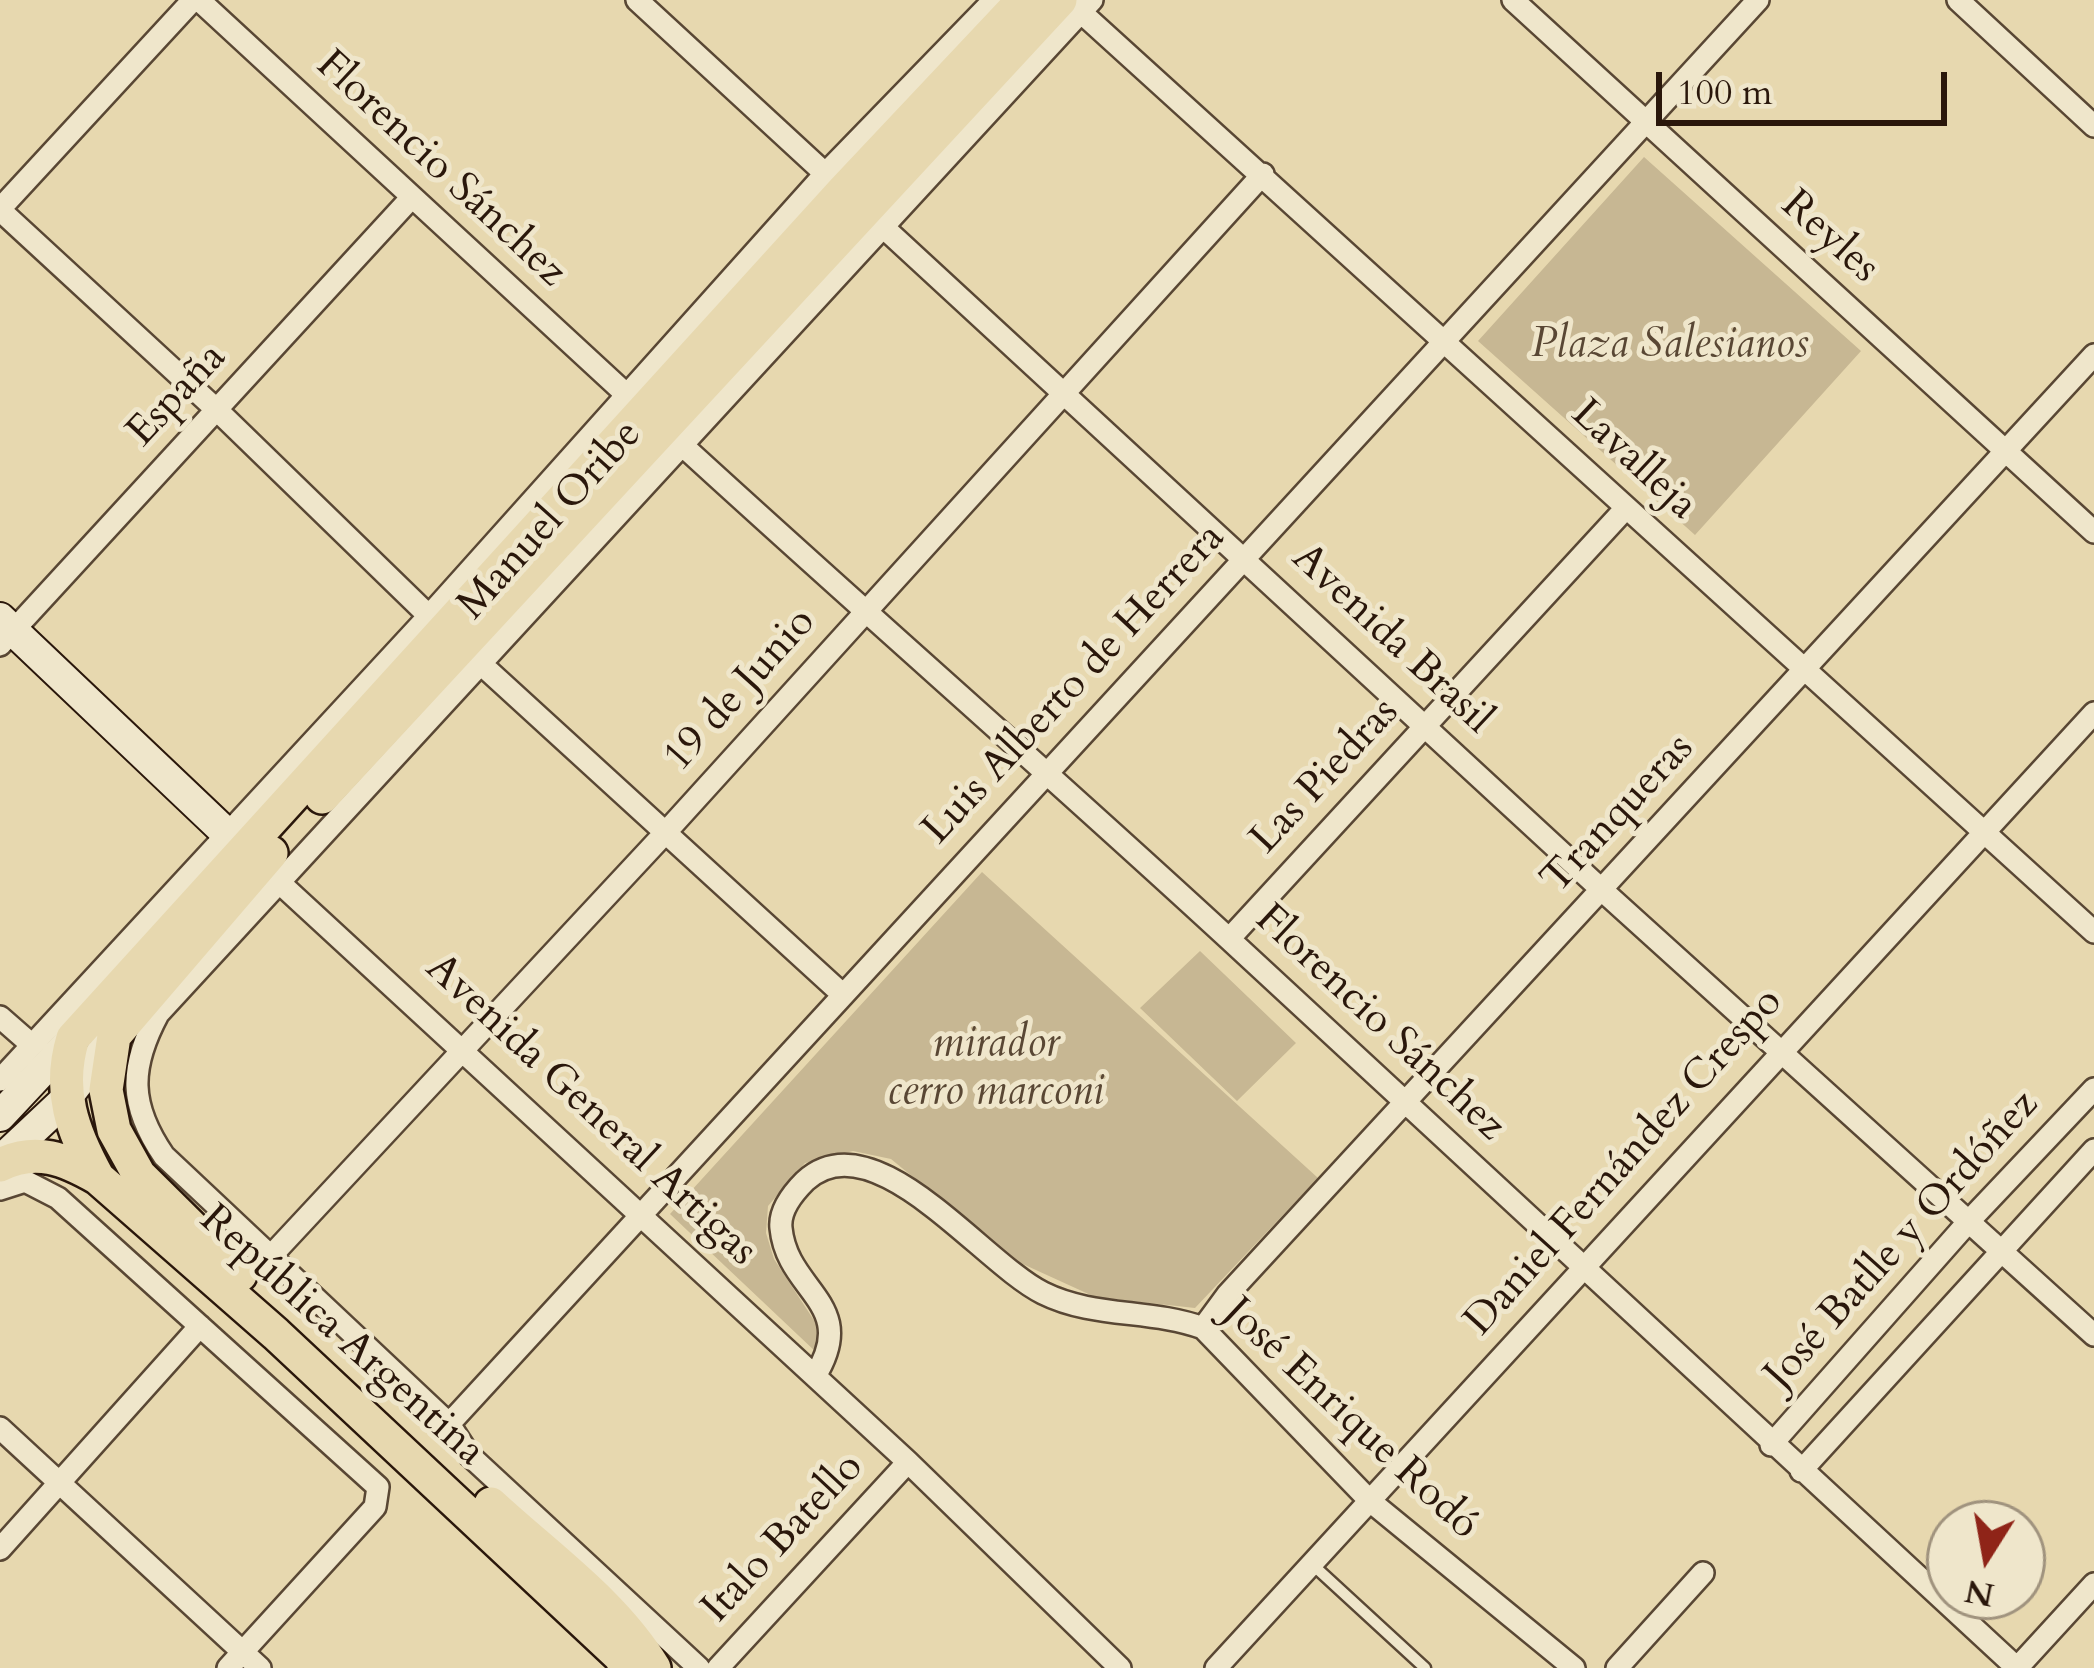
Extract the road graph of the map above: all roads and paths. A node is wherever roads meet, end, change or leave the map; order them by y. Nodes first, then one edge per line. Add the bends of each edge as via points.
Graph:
1 (196, 0) edge
2 (637, 0) edge
3 (994, 0) edge
4 (1023, 0) edge
5 (1513, 0) edge
6 (1757, 0) edge
7 (1958, 0) edge
8 (1075, 3) edge
9 (974, 74) junction
10 (1646, 122) junction
11 (2094, 126) edge
12 (1263, 174) junction
13 (412, 197) junction
14 (853, 201) junction
15 (0, 209) edge
16 (1444, 340) junction
17 (2094, 355) edge
18 (1064, 394) junction
19 (628, 396) junction
20 (218, 411) junction
21 (682, 445) junction
22 (2006, 452) junction
23 (1626, 508) junction
24 (2094, 532) edge
25 (1246, 559) junction
26 (865, 613) junction
27 (429, 616) junction
28 (5, 631) edge
29 (482, 664) junction
30 (1805, 670) junction
31 (2094, 712) edge
32 (1427, 725) junction
33 (1046, 771) junction
34 (1984, 831) junction
35 (666, 832) junction
36 (253, 858) junction
37 (1603, 891) junction
38 (2094, 932) edge
39 (1229, 939) junction
40 (842, 993) junction
41 (0, 1017) edge
42 (114, 1036) junction
43 (73, 1038) junction
44 (32, 1046) junction
45 (463, 1049) junction
46 (1781, 1049) junction
47 (0, 1080) edge
48 (2094, 1090) edge
49 (65, 1100) junction
50 (1406, 1102) junction
51 (0, 1115) edge
52 (2094, 1150) edge
53 (0, 1163) edge
54 (98, 1178) junction
55 (0, 1189) edge
56 (638, 1215) junction
57 (1970, 1220) junction
58 (2002, 1250) junction
59 (272, 1256) junction
60 (1584, 1265) junction
61 (200, 1326) junction
62 (1203, 1328) junction
63 (2094, 1335) edge
64 (815, 1376) junction
65 (449, 1424) junction
66 (0, 1428) edge
67 (1771, 1445) junction
68 (908, 1462) junction
69 (1801, 1472) junction
70 (59, 1481) junction
71 (1370, 1501) junction
72 (0, 1549) edge
73 (1313, 1565) junction
74 (1703, 1573) dead end
75 (2094, 1584) edge
76 (235, 1660) edge
77 (260, 1668) edge
78 (627, 1668) edge
79 (654, 1668) edge
80 (699, 1668) edge
81 (718, 1668) edge
82 (1120, 1668) edge
83 (1216, 1668) edge
84 (1425, 1668) edge
85 (1574, 1668) edge
86 (1617, 1668) edge
87 (2017, 1668) edge

1 - 13 street, Florencio Sánchez
1 - 15 street
2 - 14 street, Avenida Brasil
3 - 14 street
4 - 9 highway, Manuel Oribe
5 - 10 street, Reyles
6 - 10 street, Luis Alberto de Herrera
7 - 11 street
8 - 9 highway, Manuel Oribe
8 - 12 street, Lavalleja
8 - 14 street, Manuel Oribe
9 - 14 highway, Manuel Oribe
10 - 16 street, Luis Alberto de Herrera
10 - 22 street, Reyles
12 - 16 street, Lavalleja
12 - 18 street, 19 de Junio
13 - 19 street, Florencio Sánchez
13 - 20 street, España
14 - 18 street, Avenida Brasil
14 - 19 street
14 - 21 street, Manuel Oribe
14 - 36 highway, Manuel Oribe
15 - 20 street
16 - 23 street, Lavalleja
16 - 25 street, Luis Alberto de Herrera
17 - 22 street, Tranqueras
18 - 25 street, Avenida Brasil
18 - 26 street, 19 de Junio
19 - 27 street
20 - 27 street
20 - 28 street, España
21 - 26 street, Florencio Sánchez
21 - 29 street, Manuel Oribe
22 - 24 street, Reyles
22 - 30 street, Tranqueras
23 - 30 street, Lavalleja
23 - 32 street, Las Piedras
25 - 32 street, Avenida Brasil
25 - 33 street, Luis Alberto de Herrera
26 - 33 street, Florencio Sánchez
26 - 35 street, 19 de Junio
27 - 36 street
28 - 36 main road, Avenida General Artigas
29 - 35 street
29 - 36 street, Manuel Oribe
30 - 34 street, Lavalleja
30 - 37 street, Tranqueras
31 - 34 street, Daniel Fernández Crespo
32 - 37 street, Avenida Brasil
32 - 39 street, Las Piedras
33 - 39 street, Florencio Sánchez
33 - 40 street, Luis Alberto de Herrera
34 - 38 street, Lavalleja
34 - 46 street, Daniel Fernández Crespo
35 - 40 street
35 - 45 street, 19 de Junio
36 - 42 highway, Manuel Oribe
36 - 43 highway, Manuel Oribe
36 - 44 street
36 - 45 street, Avenida General Artigas
36 - 59 street, Manuel Oribe via 143,1040 137,1097 164,1156
37 - 46 street, Avenida Brasil
37 - 50 street, Tranqueras
39 - 50 street, Florencio Sánchez
40 - 56 street, Luis Alberto de Herrera
41 - 44 street
42 - 49 main road
42 - 79 highway, República Argentina via 109,1110 139,1175 609,1612
43 - 49 highway, República Argentina
43 - 51 main road
44 - 47 street
45 - 56 street, Avenida General Artigas
45 - 59 street, 19 de Junio
46 - 57 street, Avenida Brasil
46 - 60 street, Daniel Fernández Crespo
48 - 57 street, José Batlle y Ordóñez
49 - 53 main road
49 - 54 highway, República Argentina
50 - 60 street, Florencio Sánchez
50 - 62 street, Tranqueras
52 - 58 street, José Batlle y Ordóñez
53 - 54 highway via 42,1154
54 - 78 highway, República Argentina via 293,1350
55 - 61 street, República Argentina via 25,1181 58,1198
56 - 64 street, Avenida General Artigas
56 - 65 street, Luis Alberto de Herrera
57 - 58 street, Avenida Brasil
57 - 67 street, José Batlle y Ordóñez
58 - 63 street, Avenida Brasil
58 - 69 street, José Batlle y Ordóñez
59 - 65 street
60 - 67 street, Florencio Sánchez
60 - 71 street, Daniel Fernández Crespo
61 - 70 street
61 - 76 street, República Argentina via 374,1480 379,1498
62 - 64 street, José Enrique Rodó via 1043,1293 881,1171 837,1165 798,1188 781,1219 832,1332
62 - 71 street, José Enrique Rodó
64 - 68 street, Avenida General Artigas
65 - 80 street via 469,1455
66 - 70 street
67 - 69 street, Florencio Sánchez
68 - 81 street, Italo Batello
68 - 82 street, Avenida General Artigas
69 - 87 street, Florencio Sánchez
70 - 72 street
70 - 76 street
71 - 73 street, Daniel Fernández Crespo
71 - 85 street, José Enrique Rodó
73 - 83 street, Daniel Fernández Crespo
73 - 84 lane
74 - 86 street
75 - 87 street
76 - 77 street

